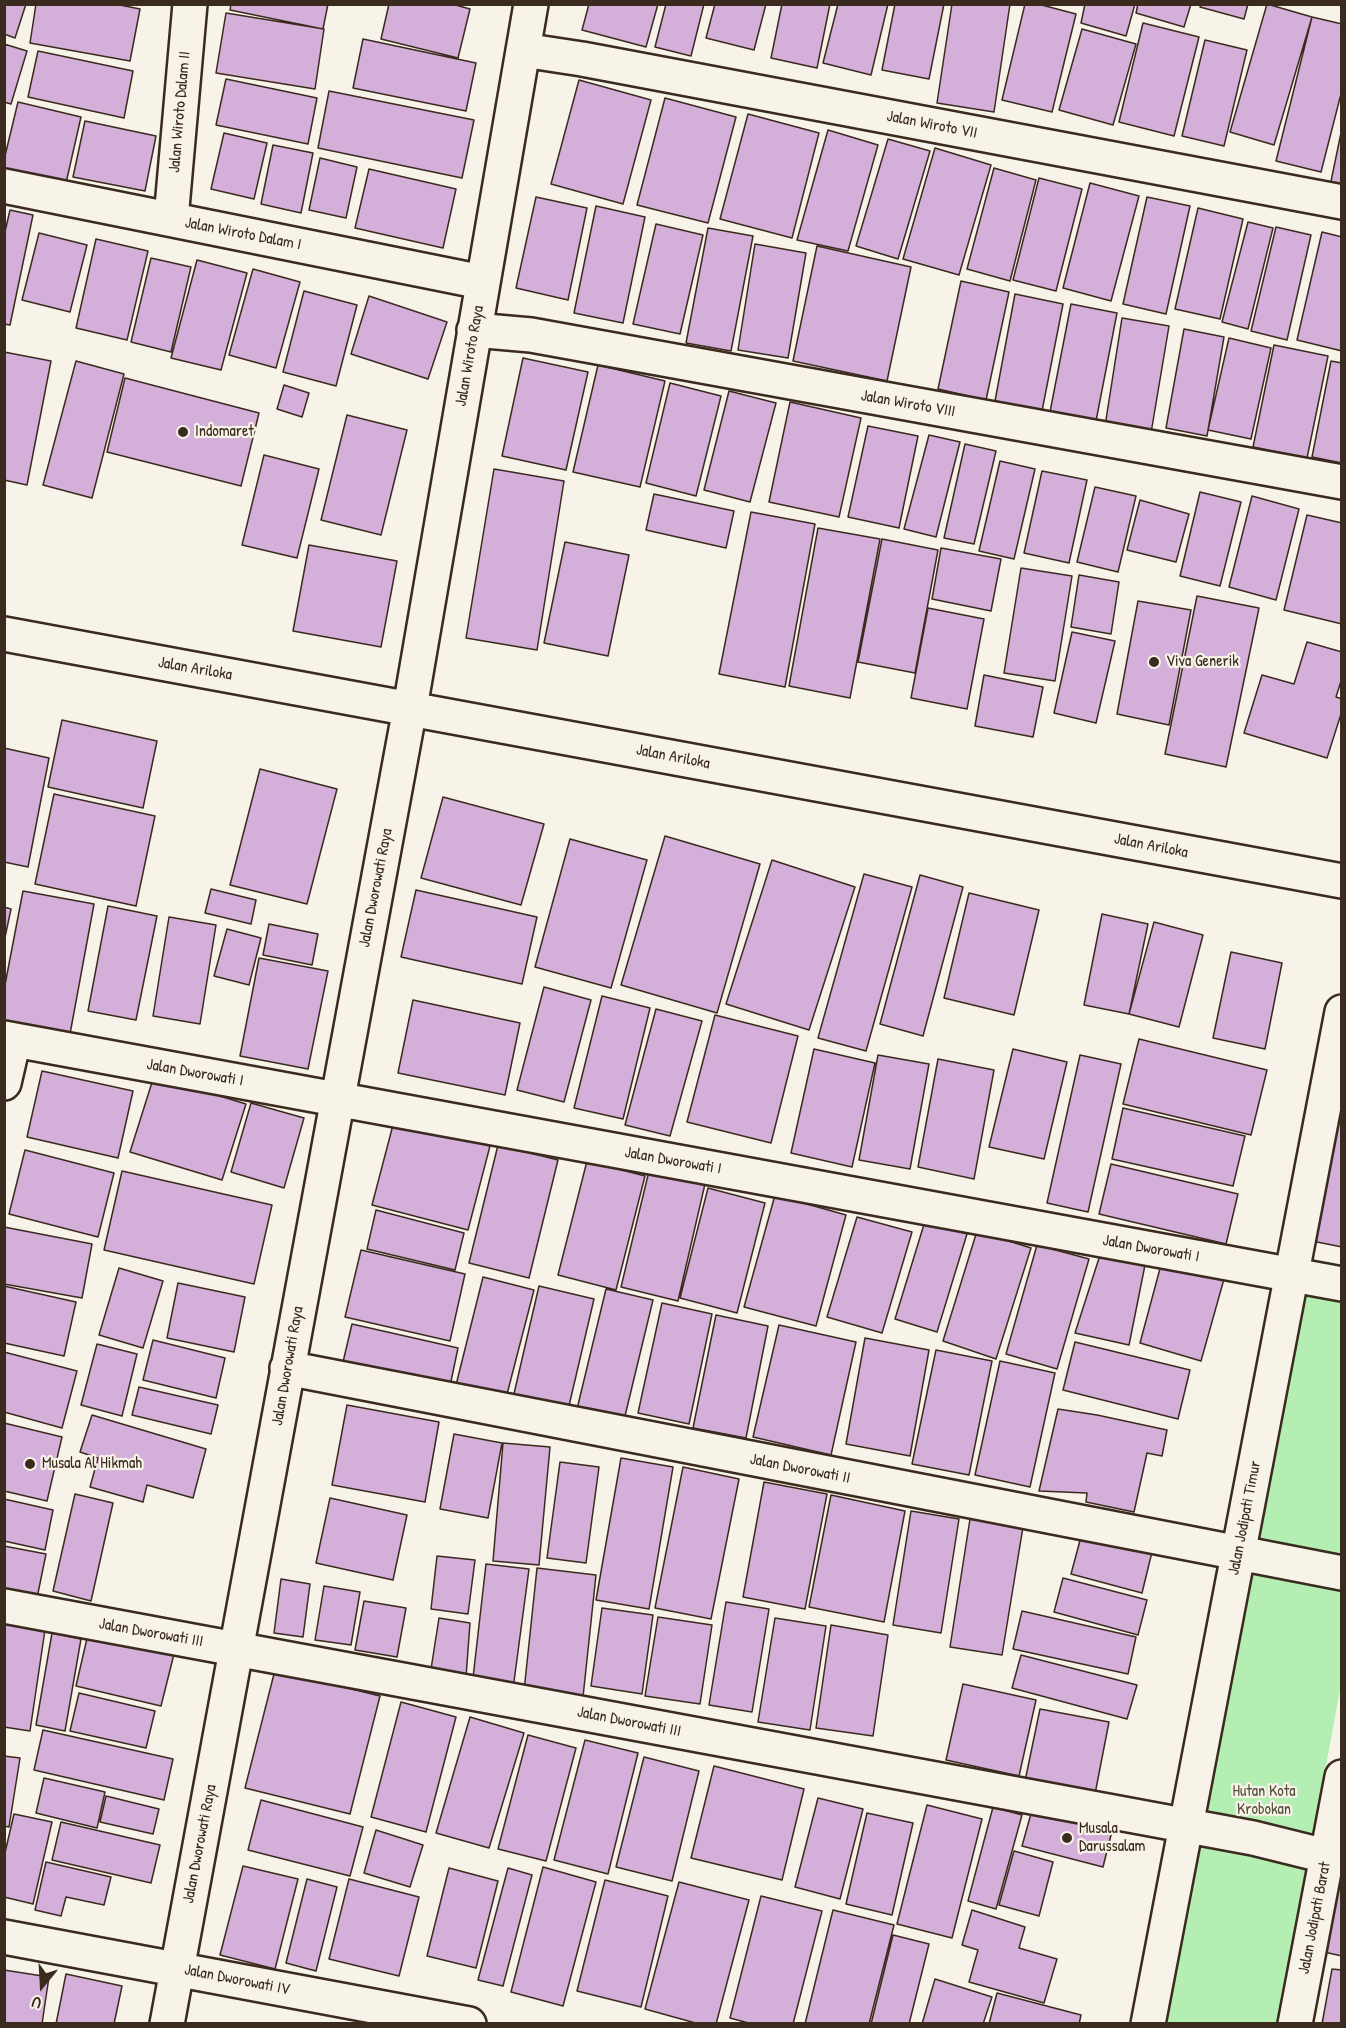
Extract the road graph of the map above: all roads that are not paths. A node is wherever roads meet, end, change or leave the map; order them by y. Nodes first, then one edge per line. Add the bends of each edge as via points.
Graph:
1 (190, 4) edge
2 (531, 4) edge
3 (523, 50) junction
4 (4, 186) edge
5 (1341, 202) edge
6 (171, 219) junction
7 (482, 282) junction
8 (474, 330) junction
9 (1341, 482) edge
10 (4, 634) edge
11 (410, 708) junction
12 (1341, 881) edge
13 (1341, 1012) edge
14 (9, 1039) edge
15 (4, 1083) edge
16 (337, 1099) junction
17 (1291, 1275) junction
18 (1341, 1284) edge
19 (287, 1368) junction
20 (1239, 1553) junction
21 (1327, 1571) edge
22 (4, 1606) edge
23 (236, 1649) junction
24 (1341, 1777) edge
25 (1186, 1825) junction
26 (1334, 1859) edge
27 (4, 1937) edge
28 (177, 1969) junction
29 (166, 2024) edge
30 (469, 2024) edge
31 (1148, 2024) edge
32 (1295, 2024) edge

1 - 6 street, Jalan Wiroto Dalam II
2 - 3 street, Jalan Wiroto Raya
3 - 5 street, Jalan Wiroto VII
3 - 7 street, Jalan Wiroto Raya
4 - 6 street, Jalan Wiroto Dalam I
6 - 7 street, Jalan Wiroto Dalam I
7 - 8 street, Jalan Wiroto Raya
8 - 9 street, Jalan Wiroto VIII via 531,335
8 - 11 street, Jalan Wiroto Raya
10 - 11 street, Jalan Ariloka
11 - 12 street, Jalan Ariloka
11 - 16 street, Jalan Dworowati Raya
13 - 17 street, Jalan Jodipati Timur
14 - 15 street
14 - 16 street, Jalan Dworowati I
16 - 17 street, Jalan Dworowati I
16 - 19 street, Jalan Dworowati Raya
17 - 18 street, Jalan Dworowati I
17 - 20 street, Jalan Jodipati Timur
19 - 20 street, Jalan Dworowati II
19 - 23 street, Jalan Dworowati Raya
20 - 21 street, Jalan Dworowati II
20 - 25 street, Jalan Jodipati Timur
22 - 23 street, Jalan Dworowati III
23 - 25 street, Jalan Dworowati III
23 - 28 street, Jalan Dworowati Raya
24 - 26 street, Jalan Jodipati Barat
25 - 26 street, Jalan Dworowati III
25 - 31 street, Jalan Jodipati Timur
26 - 32 street, Jalan Jodipati Barat
27 - 28 street, Jalan Dworowati IV
28 - 29 street, Jalan Dworowati Raya
28 - 30 street, Jalan Dworowati IV

